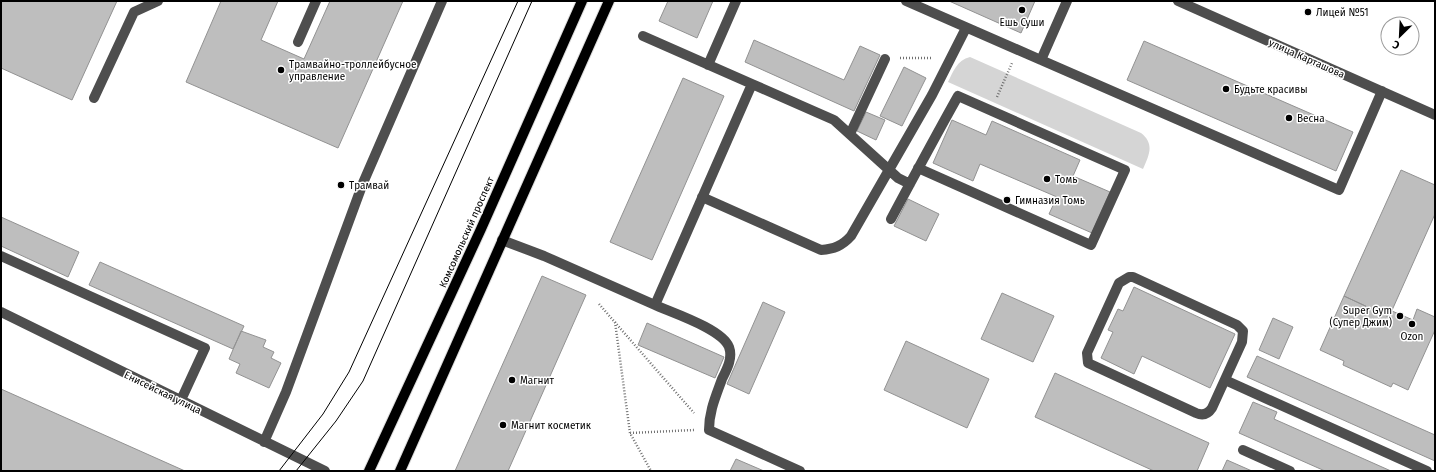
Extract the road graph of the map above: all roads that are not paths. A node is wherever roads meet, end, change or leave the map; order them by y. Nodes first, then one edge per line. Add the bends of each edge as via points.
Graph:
1 (158, 1) edge
2 (316, 1) edge
3 (442, 1) edge
4 (582, 1) edge
5 (609, 1) edge
6 (736, 1) edge
7 (906, 1) edge
8 (1067, 1) edge
9 (1178, 1) edge
10 (966, 28) junction
11 (643, 36) dead end
12 (298, 42) dead end
13 (885, 59) road end
14 (1041, 60) junction
15 (708, 65) junction
16 (752, 84) junction
17 (1382, 92) junction
18 (94, 98) dead end
19 (1435, 115) edge
20 (850, 134) junction
21 (918, 168) junction
22 (889, 170) junction
23 (910, 184) junction
24 (702, 197) junction
25 (891, 219) dead end
26 (502, 240) junction
27 (1, 256) edge
28 (655, 305) junction
29 (1, 312) edge
30 (1225, 380) junction
31 (181, 400) junction
32 (264, 442) junction
33 (1243, 450) dead end
34 (325, 471) edge
35 (369, 471) edge
36 (400, 471) edge
37 (800, 471) edge
38 (1290, 471) edge
39 (1427, 471) edge

1 - 18 street via 134,12
2 - 12 street
3 - 32 street via 363,183 286,392
4 - 35 main road, Комсомольский проспект via 481,229
5 - 26 main road
6 - 15 street
7 - 10 street
8 - 14 street
9 - 17 street, улица Карташова
10 - 14 street
10 - 22 street
11 - 15 street
13 - 20 street
14 - 17 street via 1339,190
15 - 16 street
16 - 20 street via 834,120
16 - 24 street
17 - 19 street, улица Карташова
20 - 22 street
21 - 21 street via 1092,245 1125,170 958,96
21 - 23 street
22 - 23 street
22 - 24 street via 851,236 835,249 821,250
23 - 25 street
24 - 28 street
26 - 28 street
26 - 36 main road
27 - 31 street via 205,348
28 - 37 street via 715,332 730,347 730,362 710,411 709,430
29 - 31 street, Енисейская улица
30 - 30 street via 1210,411 1200,414 1088,363 1087,353 1121,280 1133,277 1240,327 1244,338
30 - 39 street
31 - 32 street, Енисейская улица
32 - 34 street, Енисейская улица
33 - 38 street

